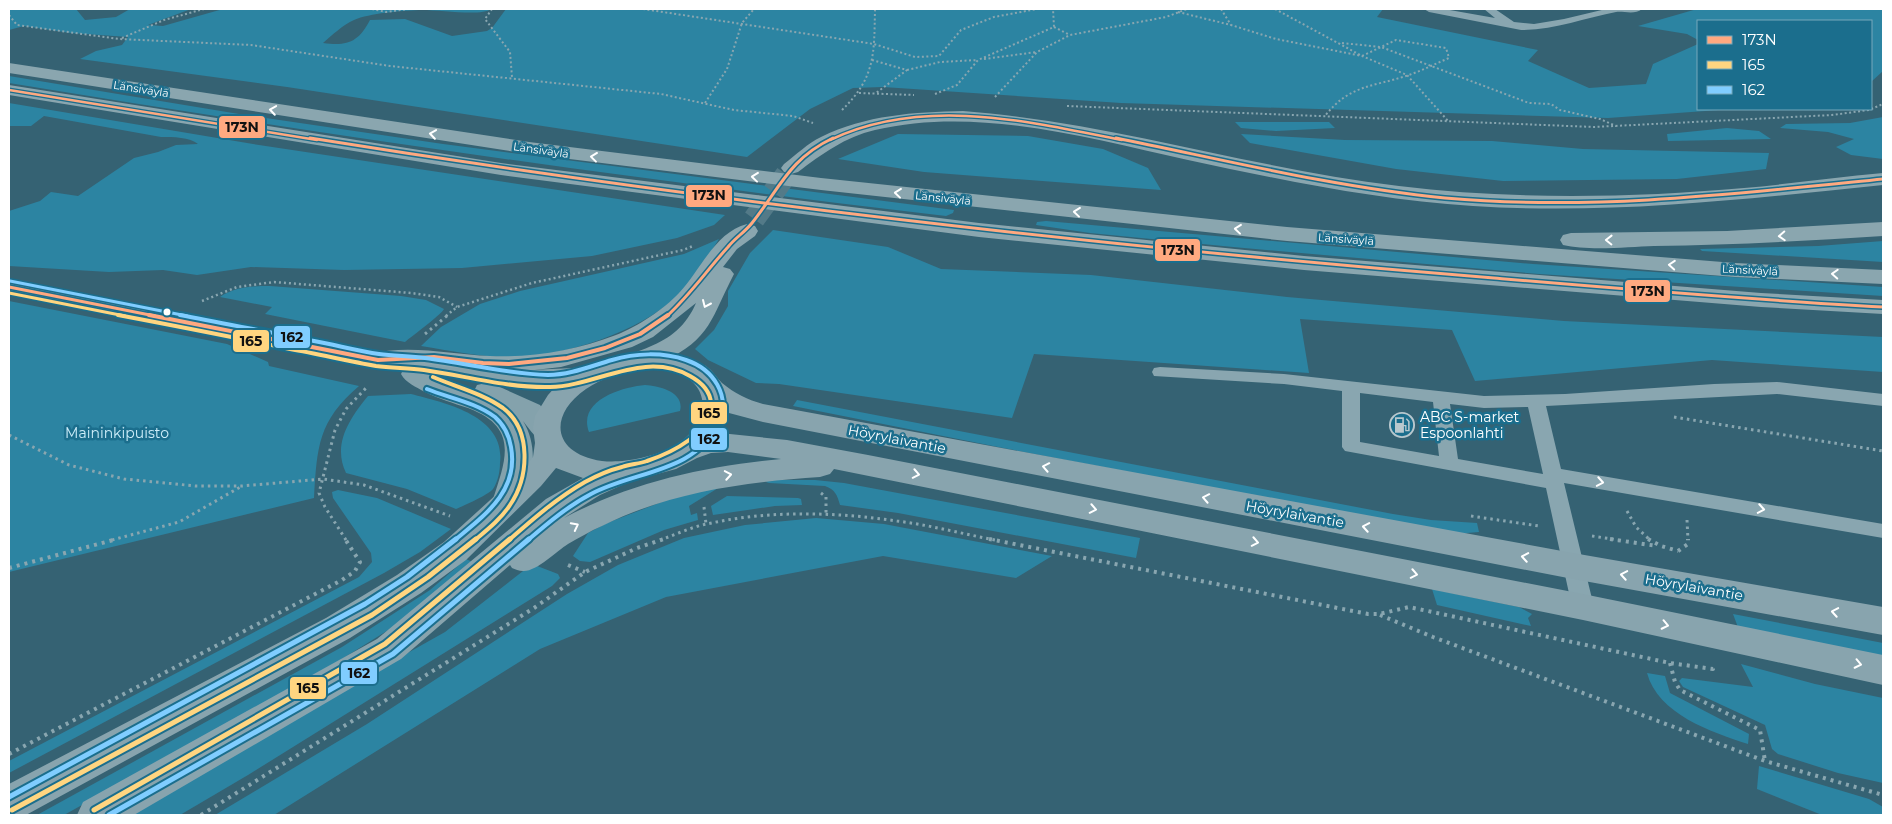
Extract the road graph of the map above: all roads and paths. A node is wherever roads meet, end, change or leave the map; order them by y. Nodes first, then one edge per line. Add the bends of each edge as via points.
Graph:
1 (204, 9) edge
2 (372, 9) edge
3 (408, 9) edge
4 (492, 9) edge
5 (643, 9) edge
6 (754, 9) edge
7 (875, 9) edge
8 (1037, 9) edge
9 (1054, 9) edge
10 (1187, 9) edge
11 (1221, 9) edge
12 (1275, 9) edge
13 (1429, 9) edge
14 (1489, 9) edge
15 (1618, 9) edge
16 (1637, 9) edge
17 (1597, 11) edge
18 (1178, 12) junction
19 (9, 15) edge
20 (742, 23) junction
21 (1512, 24) junction
22 (1231, 25) junction
23 (1054, 28) junction
24 (1070, 34) junction
25 (119, 39) junction
26 (1339, 43) junction
27 (874, 44) junction
28 (1381, 47) junction
29 (1037, 52) junction
30 (1362, 56) junction
31 (872, 60) junction
32 (978, 60) junction
33 (1431, 64) junction
34 (9, 68) edge
35 (907, 70) junction
36 (1407, 75) junction
37 (512, 78) junction
38 (9, 90) edge
39 (875, 93) junction
40 (920, 96) dead end
41 (938, 97) dead end
42 (994, 98) dead end
43 (990, 100) dead end
44 (1000, 101) dead end
45 (705, 103) junction
46 (1064, 106) dead end
47 (1870, 110) edge
48 (1325, 116) junction
49 (1449, 122) junction
50 (818, 125) dead end
51 (1618, 126) junction
52 (791, 168) tunnel mouth
53 (1883, 179) edge
54 (1883, 229) edge
55 (1287, 234) junction
56 (700, 243) dead end
57 (1883, 277) edge
58 (9, 287) edge
59 (200, 302) dead end
60 (457, 307) junction
61 (1883, 307) edge
62 (424, 334) dead end
63 (378, 360) junction
64 (639, 361) junction
65 (596, 372) junction
66 (1160, 372) dead end
67 (414, 374) junction
68 (1351, 387) junction
69 (366, 388) dead end
70 (714, 389) junction
71 (1441, 397) junction
72 (1883, 400) edge
73 (1536, 402) junction
74 (1667, 416) dead end
75 (9, 435) edge
76 (548, 437) junction
77 (688, 450) junction
78 (1883, 451) edge
79 (868, 464) junction
80 (1449, 465) junction
81 (625, 472) junction
82 (323, 479) junction
83 (1553, 479) junction
84 (1618, 485) junction
85 (242, 486) junction
86 (508, 499) junction
87 (455, 519) dead end
88 (1883, 531) edge
89 (1678, 552) dead end
90 (1573, 566) junction
91 (9, 568) edge
92 (1583, 607) junction
93 (1380, 614) junction
94 (1883, 620) edge
95 (389, 649) junction
96 (1714, 662) dead end
97 (1670, 663) junction
98 (1883, 670) edge
99 (9, 754) edge
100 (1765, 761) junction
101 (1883, 795) edge
102 (9, 804) edge
103 (97, 815) edge
104 (201, 815) edge

1 - 25 path via 164,20
2 - 3 path via 386,12
4 - 37 path via 485,19 510,52
5 - 20 path
6 - 20 path
7 - 27 path
8 - 27 path via 994,17 962,30 939,56 915,57
9 - 23 path
10 - 18 path
11 - 22 path
12 - 26 path
13 - 21 lane
14 - 21 lane
15 - 16 lane
15 - 17 lane
17 - 21 lane via 1546,26
18 - 22 path
18 - 24 path via 1166,17
19 - 25 path via 17,26
20 - 27 path
20 - 45 path via 728,69
22 - 30 path via 1276,39
23 - 24 path
23 - 32 path
24 - 29 path
25 - 37 path via 251,45 390,66
26 - 28 path
26 - 30 path
27 - 31 path
28 - 30 path
28 - 33 path
28 - 33 path via 1396,40 1446,48 1449,58
29 - 32 path
29 - 42 path
30 - 36 path
31 - 35 path
31 - 39 path via 870,75 859,93
32 - 35 path via 940,62
32 - 41 path via 957,85 930,96
33 - 36 path
33 - 51 path via 1529,103 1551,104 1560,110
55 -> 34 highway, Länsiväylä via 821,184 529,148
35 - 39 path
36 - 48 path via 1358,87 1332,106
36 - 49 path
37 - 45 path via 660,94
38 - 61 highway, Länsiväylä via 501,169 979,230 1304,263
39 - 40 path
43 - 44 path
45 - 50 path via 734,110 793,116
46 - 48 path
47 - 51 path via 1832,115
48 - 49 path
49 - 51 path
52 - 53 highway via 824,142 856,129 905,118 954,116 1021,120 1358,187 1497,201 1600,203 1670,200
54 -> 55 highway via 1639,241
57 -> 55 highway, Länsiväylä via 1735,270
56 - 60 path via 683,250 532,284
58 - 63 main road
59 - 60 path via 224,290 274,282 411,293 439,297
60 - 62 path
63 -> 64 highway via 431,357 490,364 526,363 561,359 623,342 644,332 687,299 729,244 750,225 710,295 698,323 689,334 660,353
63 - 65 main road via 550,381
63 - 67 main road
64 - 65 main road
64 - 70 main road via 663,361 685,366 703,376
65 - 76 main road via 579,381 554,404 548,418
66 - 68 lane via 1284,379
67 - 76 main road via 492,392 530,411
67 - 86 main road via 446,391 492,407 503,416 514,431 519,446 516,474
68 - 71 lane
68 - 80 lane via 1351,448
69 - 82 path via 346,409 335,430
70 - 77 main road via 717,404 714,420
90 -> 70 main road, Höyrylaivantie via 763,413 738,406
71 - 73 lane via 1484,402
71 - 80 lane
72 - 73 lane via 1777,388
73 - 83 lane
74 - 78 path
75 - 85 path via 68,465 124,479 196,486
76 - 81 main road via 560,456 577,466 600,472
76 - 86 main road via 547,459
77 - 79 main road via 709,443 728,442
77 - 81 main road via 648,468
79 -> 92 main road
95 -> 79 main road via 449,614 550,538 615,506 670,487 733,474
80 - 83 lane
81 - 95 main road via 589,487 557,507
82 - 85 path
82 - 87 path via 364,485
82 - 99 path via 319,493 360,562 355,571
83 -> 84 lane
83 - 90 lane
84 -> 88 lane
84 - 89 path via 1632,526 1657,546
85 - 91 path via 179,522
86 - 102 main road via 455,551 346,623
90 - 92 lane
94 -> 90 main road, Höyrylaivantie
92 -> 98 main road
93 - 97 path via 1410,607
93 - 100 path via 1433,638
93 - 104 path via 863,516 789,515 706,524 637,548 585,572 534,608
95 - 103 main road
96 - 97 path via 1713,669
97 - 100 path via 1680,690 1760,730
100 - 101 path

